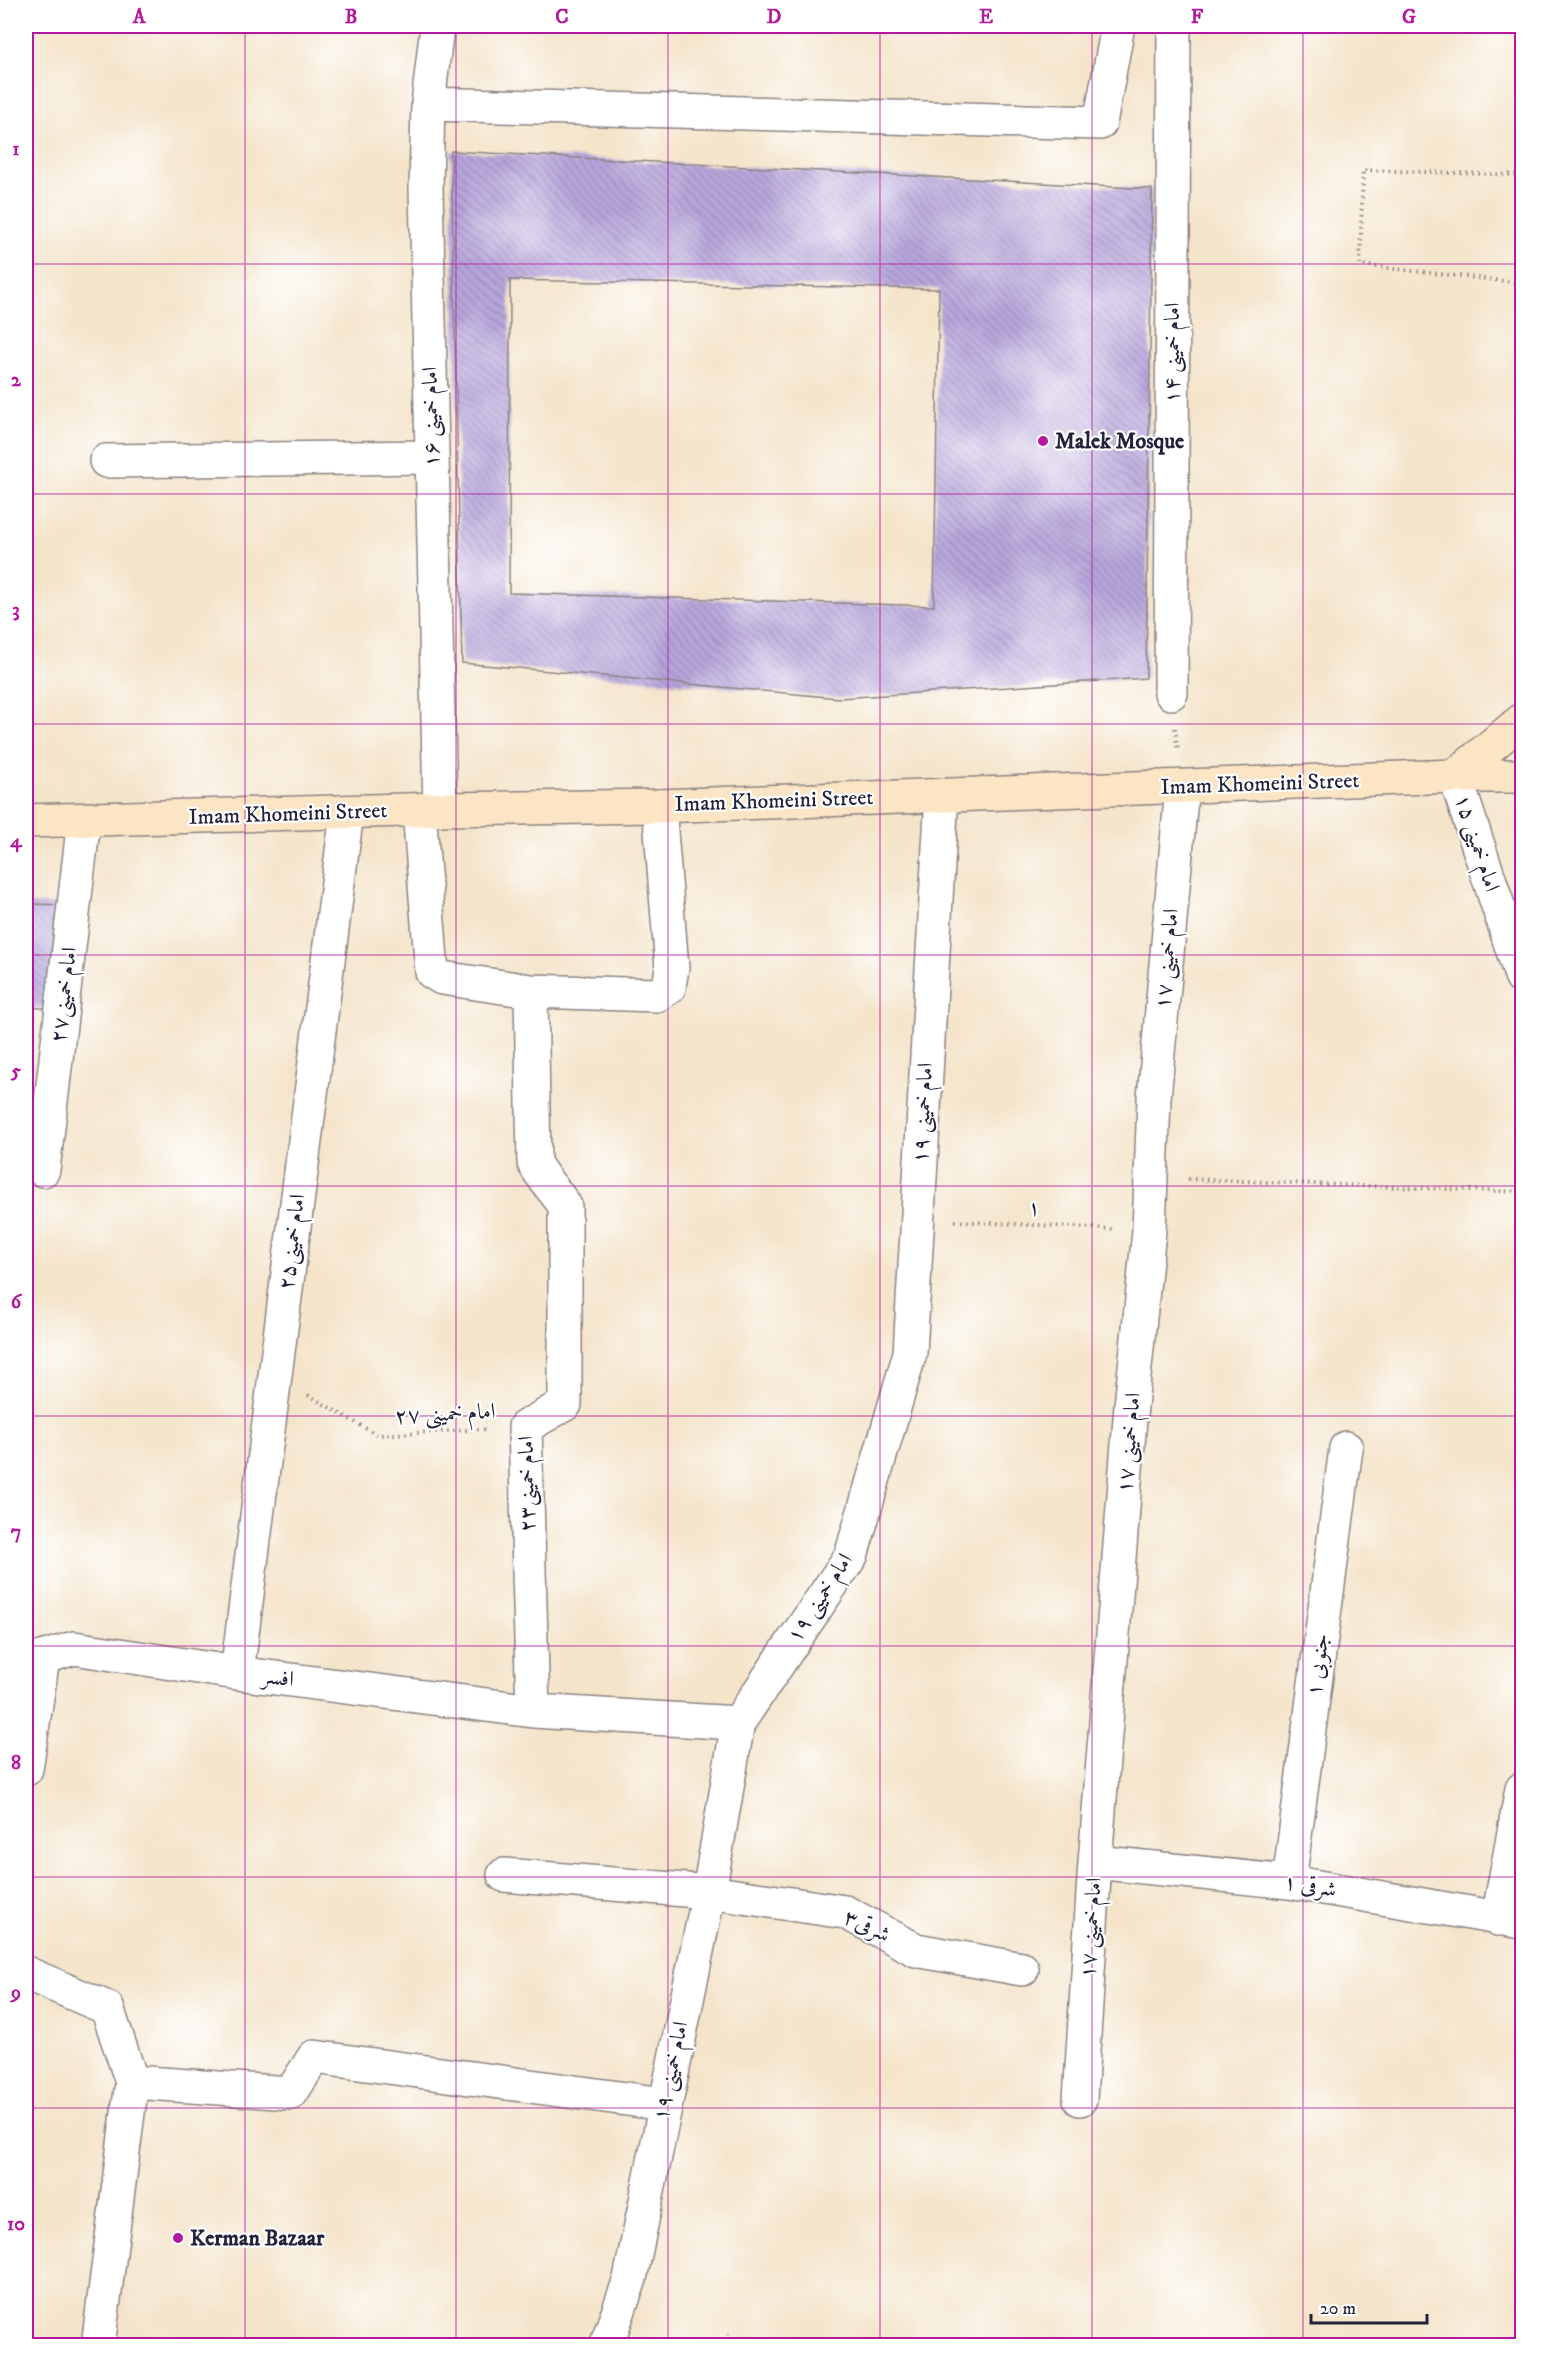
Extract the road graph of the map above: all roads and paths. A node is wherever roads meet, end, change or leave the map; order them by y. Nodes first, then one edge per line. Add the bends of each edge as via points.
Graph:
1 (437, 26) edge
2 (1118, 26) edge
3 (1173, 26) edge
4 (428, 104) junction
5 (1522, 175) edge
6 (1522, 283) edge
7 (432, 457) junction
8 (106, 461) dead end
9 (1171, 693) joint
10 (1522, 720) edge
11 (1455, 776) junction
12 (1522, 776) edge
13 (1182, 787) junction
14 (942, 795) junction
15 (659, 806) junction
16 (430, 809) junction
17 (347, 812) junction
18 (84, 820) junction
19 (26, 821) edge
20 (1522, 978) edge
21 (531, 991) junction
22 (43, 1170) dead end
23 (1151, 1178) junction
24 (1522, 1192) edge
25 (917, 1219) junction
26 (1149, 1231) junction
27 (274, 1375) junction
28 (525, 1427) junction
29 (1346, 1448) dead end
30 (34, 1660) edge
31 (237, 1673) junction
32 (533, 1712) junction
33 (738, 1723) junction
34 (26, 1769) edge
35 (1522, 1789) edge
36 (1095, 1862) junction
37 (504, 1875) dead end
38 (1289, 1882) junction
39 (709, 1892) junction
40 (1510, 1920) edge
41 (1022, 1969) dead end
42 (26, 1973) edge
43 (132, 2082) junction
44 (1080, 2099) dead end
45 (664, 2104) junction
46 (728, 2333) dead end
47 (98, 2346) edge
48 (606, 2346) edge
49 (727, 2346) edge

1 - 4 street, امام خمینی ۱۶
2 - 4 street via 1100,123
3 - 9 street, امام خمینی ۱۴
4 - 7 street, امام خمینی ۱۶
5 - 6 path via 1363,170 1360,265
7 - 8 street
7 - 16 street, امام خمینی ۱۶
9 - 13 path
10 - 11 main road
11 - 12 main road, Imam Khomeini Street
11 - 13 main road, Imam Khomeini Street
11 - 20 street, امام خمینی ۱۵
13 - 14 main road, Imam Khomeini Street
13 - 23 street, امام خمینی ۱۷ via 1154,1098
14 - 15 main road, Imam Khomeini Street
14 - 25 street, امام خمینی ۱۹
15 - 16 main road, Imam Khomeini Street
15 - 21 street via 672,968 669,987 657,995
16 - 17 main road, Imam Khomeini Street
16 - 21 street, امام خمینی ۱۶ via 432,972 442,978
17 - 18 main road, Imam Khomeini Street
17 - 27 street, امام خمینی۲۵
18 - 19 main road, Imam Khomeini Street
18 - 22 street, امام خمینی۲۷
21 - 28 street, امام خمینی۲۳ via 534,1163 565,1206 565,1404
23 - 24 path
23 - 26 street, امام خمینی ۱۷
25 - 26 path, ۱
25 - 33 street, امام خمینی ۱۹ via 910,1353 851,1556
26 - 36 street, امام خمینی ۱۷ via 1131,1406
27 - 28 path, امام خمینی ۲۷ via 377,1435
27 - 31 street, امام خمینی۲۵
28 - 32 street, امام خمینی۲۳
29 - 38 street, ۱ جنوبی
30 - 31 street, افسر via 74,1648
30 - 34 street
31 - 32 street, افسر
32 - 33 street, افسر
33 - 39 street, امام خمینی ۱۹
35 - 40 street
36 - 38 street, ۱ شرقی
36 - 44 street, امام خمینی ۱۷
37 - 39 street, شرقی۳
38 - 40 street, ۱ شرقی
39 - 41 street, شرقی۳ via 844,1912 916,1950
39 - 45 street, امام خمینی ۱۹
42 - 43 street via 107,2008
43 - 45 street via 291,2093 314,2056
43 - 47 street
45 - 48 street, امام خمینی ۱۹ via 630,2279
46 - 49 path

